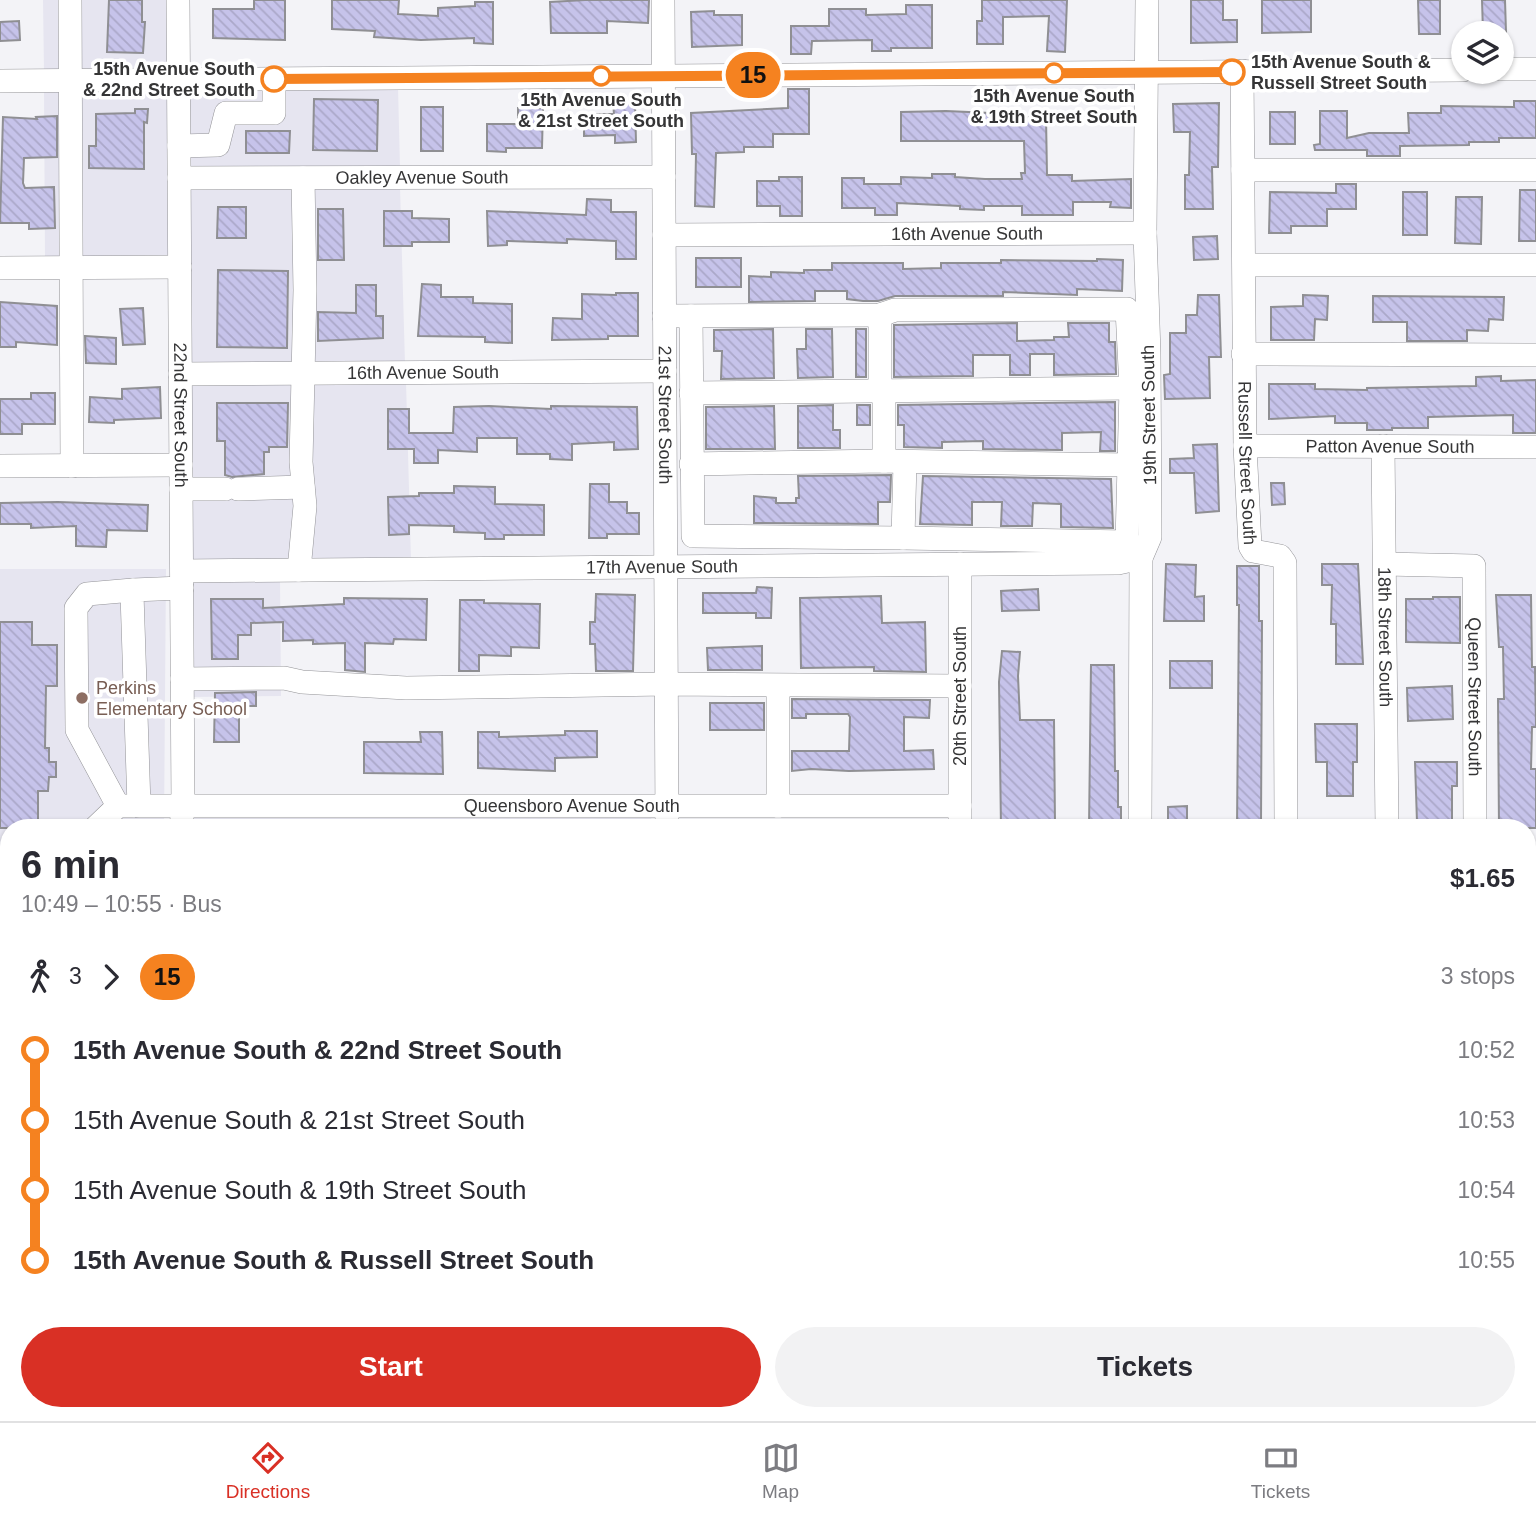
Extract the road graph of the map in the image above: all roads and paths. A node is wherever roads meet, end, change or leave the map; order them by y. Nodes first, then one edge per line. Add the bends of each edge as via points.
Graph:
1 (70, 0) edge
2 (178, 0) edge
3 (663, 0) edge
4 (1147, 0) edge
5 (1514, 69) edge
6 (1536, 69) edge
7 (1451, 70) edge
8 (1146, 72) junction
9 (1242, 72) junction
10 (664, 76) junction
11 (178, 79) junction
12 (226, 79) junction
13 (274, 79) junction
14 (71, 80) junction
15 (0, 81) edge
16 (226, 113) junction
17 (179, 146) junction
18 (1243, 170) junction
19 (1536, 170) edge
20 (664, 177) junction
21 (179, 178) junction
22 (303, 178) junction
23 (1145, 233) junction
24 (664, 235) junction
25 (1244, 265) junction
26 (1536, 265) edge
27 (71, 267) junction
28 (180, 267) junction
29 (0, 268) edge
30 (880, 315) junction
31 (664, 316) junction
32 (691, 316) junction
33 (1243, 354) junction
34 (1536, 355) edge
35 (665, 371) junction
36 (180, 374) junction
37 (302, 374) junction
38 (1131, 388) junction
39 (882, 390) junction
40 (691, 393) junction
41 (1244, 446) junction
42 (1383, 446) junction
43 (1536, 447) edge
44 (895, 461) junction
45 (691, 464) junction
46 (181, 465) junction
47 (1129, 465) junction
48 (0, 466) edge
49 (72, 466) junction
50 (303, 487) junction
51 (181, 489) junction
52 (903, 538) junction
53 (1141, 558) junction
54 (960, 564) junction
55 (1385, 564) junction
56 (666, 568) junction
57 (299, 570) junction
58 (182, 580) junction
59 (133, 590) junction
60 (183, 679) junction
61 (666, 684) junction
62 (778, 686) junction
63 (960, 686) junction
64 (129, 806) junction
65 (778, 806) junction
66 (667, 817) edge
67 (960, 817) edge
68 (182, 818) edge
69 (319, 818) edge
70 (109, 819) edge
71 (1140, 819) edge
72 (1286, 819) edge
73 (1387, 819) edge
74 (1475, 819) edge

1 - 14 street
2 - 11 street, 22nd Street South
3 - 10 street, 21st Street South
4 - 8 street, 19th Street South
5 - 6 street
7 - 9 street
8 - 9 street
8 - 10 street
8 - 23 street, 19th Street South
9 - 18 street, Russell Street South
10 - 13 street
10 - 20 street, 21st Street South
11 - 12 street
11 - 14 street
11 - 17 street, 22nd Street South
12 - 13 street
12 - 16 street
13 - 16 street via 274,113
14 - 15 street
14 - 27 street
16 - 17 street via 218,145
17 - 21 street, 22nd Street South
18 - 19 street
18 - 25 street, Russell Street South
20 - 22 street, Oakley Avenue South
20 - 24 street, 21st Street South
21 - 22 street, Oakley Avenue South
21 - 28 street, 22nd Street South
22 - 37 street
23 - 24 street, 16th Avenue South
23 - 53 street, 19th Street South via 1150,537
24 - 31 street, 21st Street South
25 - 26 street
25 - 33 street, Russell Street South
27 - 28 street
27 - 29 street
27 - 49 street
28 - 36 street, 22nd Street South
30 - 32 street
30 - 38 street via 895,310 1127,309
30 - 39 street
31 - 32 street
31 - 35 street, 21st Street South
32 - 40 street
33 - 34 street
33 - 41 street, Russell Street South
35 - 37 street, 16th Avenue South
35 - 56 street, 21st Street South
36 - 37 street, 16th Avenue South
36 - 46 street, 22nd Street South
37 - 50 street
38 - 39 street
38 - 47 street
39 - 40 street
39 - 44 street
40 - 45 street
41 - 42 street, Patton Avenue South
41 - 72 street, Russell Street South via 1250,546 1253,551 1280,556 1285,563
42 - 43 street, Patton Avenue South
42 - 55 street, 18th Street South
44 - 45 street
44 - 47 street
44 - 52 street
45 - 52 street via 693,536
46 - 49 street
46 - 51 street, 22nd Street South
47 - 52 street via 1127,542
48 - 49 street
50 - 51 street
50 - 57 street
51 - 58 street, 22nd Street South
53 - 54 street, 17th Avenue South via 1118,563
53 - 71 street, 19th Street South
54 - 56 street, 17th Avenue South
54 - 63 street, 20th Street South
55 - 73 street, 18th Street South
55 - 74 street, Queen Street South via 1474,566
56 - 57 street, 17th Avenue South
56 - 61 street, 21st Street South
57 - 58 street, 17th Avenue South
58 - 59 street, 17th Avenue South
58 - 60 street, 22nd Street South
59 - 64 street
59 - 64 street, 17th Avenue South via 87,594 76,608 77,730
60 - 61 street via 284,678 406,688
60 - 68 street, 22nd Street South
61 - 62 street
61 - 66 street, 21st Street South
62 - 63 street
62 - 65 street
63 - 67 street, 20th Street South
64 - 68 street, Queensboro Avenue South
64 - 70 street
65 - 66 street, Queensboro Avenue South
65 - 67 street, Queensboro Avenue South
66 - 69 street, Queensboro Avenue South
68 - 69 street, Queensboro Avenue South

